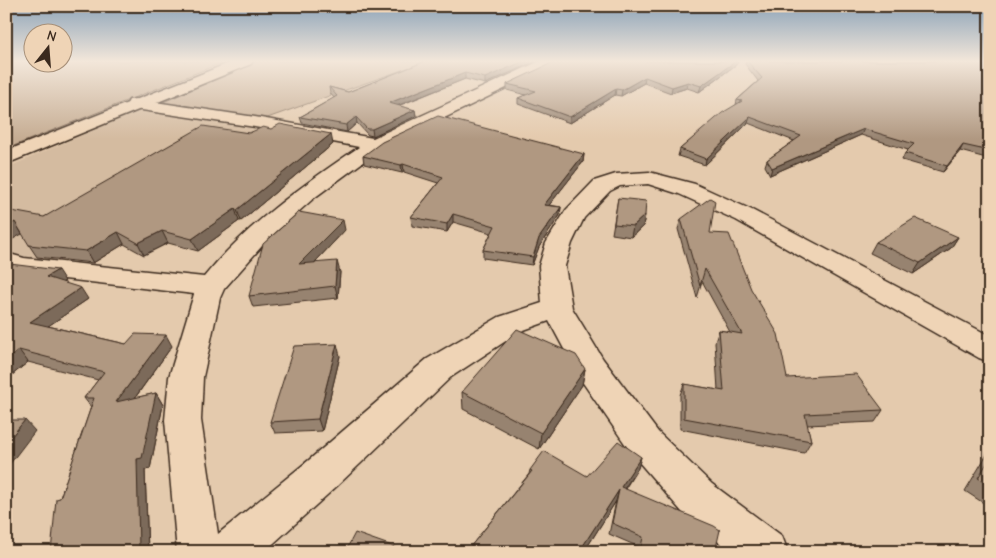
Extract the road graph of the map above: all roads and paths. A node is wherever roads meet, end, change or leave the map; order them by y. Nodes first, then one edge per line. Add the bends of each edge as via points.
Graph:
1 (179, 87) edge
2 (496, 87) edge
3 (135, 104) junction
4 (375, 144) junction
5 (6, 158) edge
6 (11, 268) edge
7 (211, 287) junction
8 (557, 308) junction
9 (990, 350) edge
10 (199, 552) edge
11 (231, 552) edge
12 (766, 552) edge

1 - 3 street
2 - 4 street
3 - 4 street
3 - 5 street
4 - 7 street via 306,194 261,232
6 - 7 street
7 - 10 street via 186,377 183,420
8 - 9 street via 552,266 559,243 574,215 602,186 616,180 649,178 687,189 744,215
8 - 11 street via 510,324 439,368
8 - 12 street via 591,368 645,443 697,498

